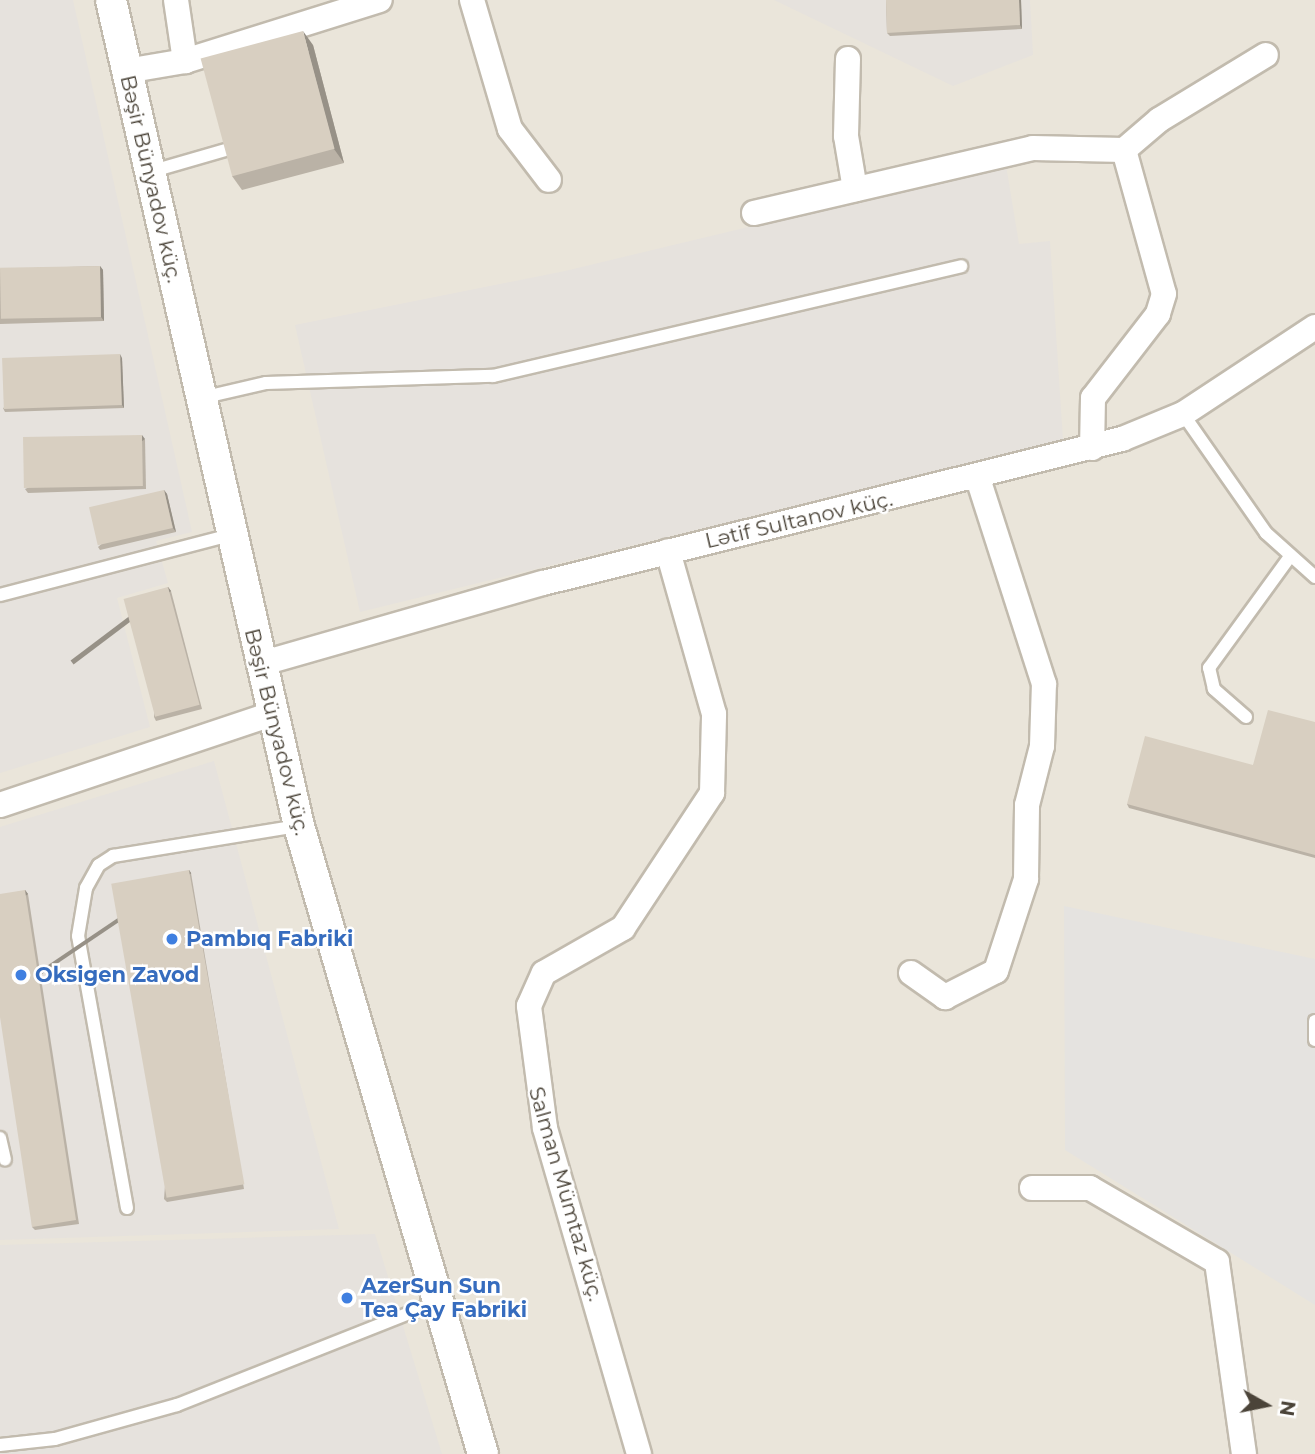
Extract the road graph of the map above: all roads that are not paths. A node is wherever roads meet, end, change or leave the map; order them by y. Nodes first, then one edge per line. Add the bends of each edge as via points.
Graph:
1 (111, 0) edge
2 (176, 0) edge
3 (380, 0) edge
4 (472, 0) edge
5 (1266, 55) dead end
6 (848, 59) dead end
7 (185, 61) junction
8 (126, 71) junction
9 (225, 150) edge
10 (1124, 150) junction
11 (149, 172) junction
12 (550, 180) dead end
13 (855, 189) junction
14 (754, 213) dead end
15 (961, 266) dead end
16 (1315, 327) edge
17 (201, 398) junction
18 (1183, 414) junction
19 (1091, 448) junction
20 (978, 478) junction
21 (231, 535) junction
22 (668, 551) junction
23 (1289, 558) junction
24 (1315, 577) edge
25 (0, 595) edge
26 (260, 664) junction
27 (272, 714) junction
28 (1246, 718) dead end
29 (0, 804) edge
30 (299, 826) junction
31 (911, 973) dead end
32 (1315, 1021) edge
33 (1315, 1040) edge
34 (0, 1138) edge
35 (5, 1159) dead end
36 (1032, 1188) dead end
37 (127, 1208) dead end
38 (437, 1302) junction
39 (0, 1445) edge
40 (483, 1454) edge
41 (639, 1454) edge
42 (1244, 1454) edge

1 - 8 street, Bəşir Bünyadov küç.
2 - 7 street
3 - 7 street
4 - 12 street via 510,129
5 - 10 street via 1159,120
6 - 13 street via 846,136
7 - 8 street
8 - 11 street, Bəşir Bünyadov küç.
9 - 11 lane
10 - 13 street via 1033,148
10 - 19 street via 1164,294 1158,314 1093,398
11 - 17 street, Bəşir Bünyadov küç.
13 - 14 street
15 - 17 lane via 492,376 266,383
16 - 18 street, Lətif Sultanov küç.
17 - 21 street, Bəşir Bünyadov küç.
18 - 19 street, Lətif Sultanov küç.
18 - 23 lane
19 - 20 street, Lətif Sultanov küç.
20 - 22 street, Lətif Sultanov küç.
20 - 31 street via 1044,684 1042,746 1027,804 1026,878 996,971 945,997
21 - 25 lane
21 - 26 street, Bəşir Bünyadov küç.
22 - 26 street, Lətif Sultanov küç.
22 - 41 street, Salman Mümtaz küç. via 714,714 712,793 623,928 544,973 529,1006 545,1128
23 - 24 lane
23 - 28 lane via 1209,668 1214,689
26 - 27 street, Bəşir Bünyadov küç.
27 - 29 street
27 - 30 street, Bəşir Bünyadov küç.
30 - 37 lane via 113,856 99,865 86,888 78,936
30 - 38 street, Bəşir Bünyadov küç.
32 - 33 lane
34 - 35 lane
36 - 42 street via 1090,1188 1217,1262
38 - 39 lane via 177,1405 55,1439
38 - 40 street, Bəşir Bünyadov küç.

